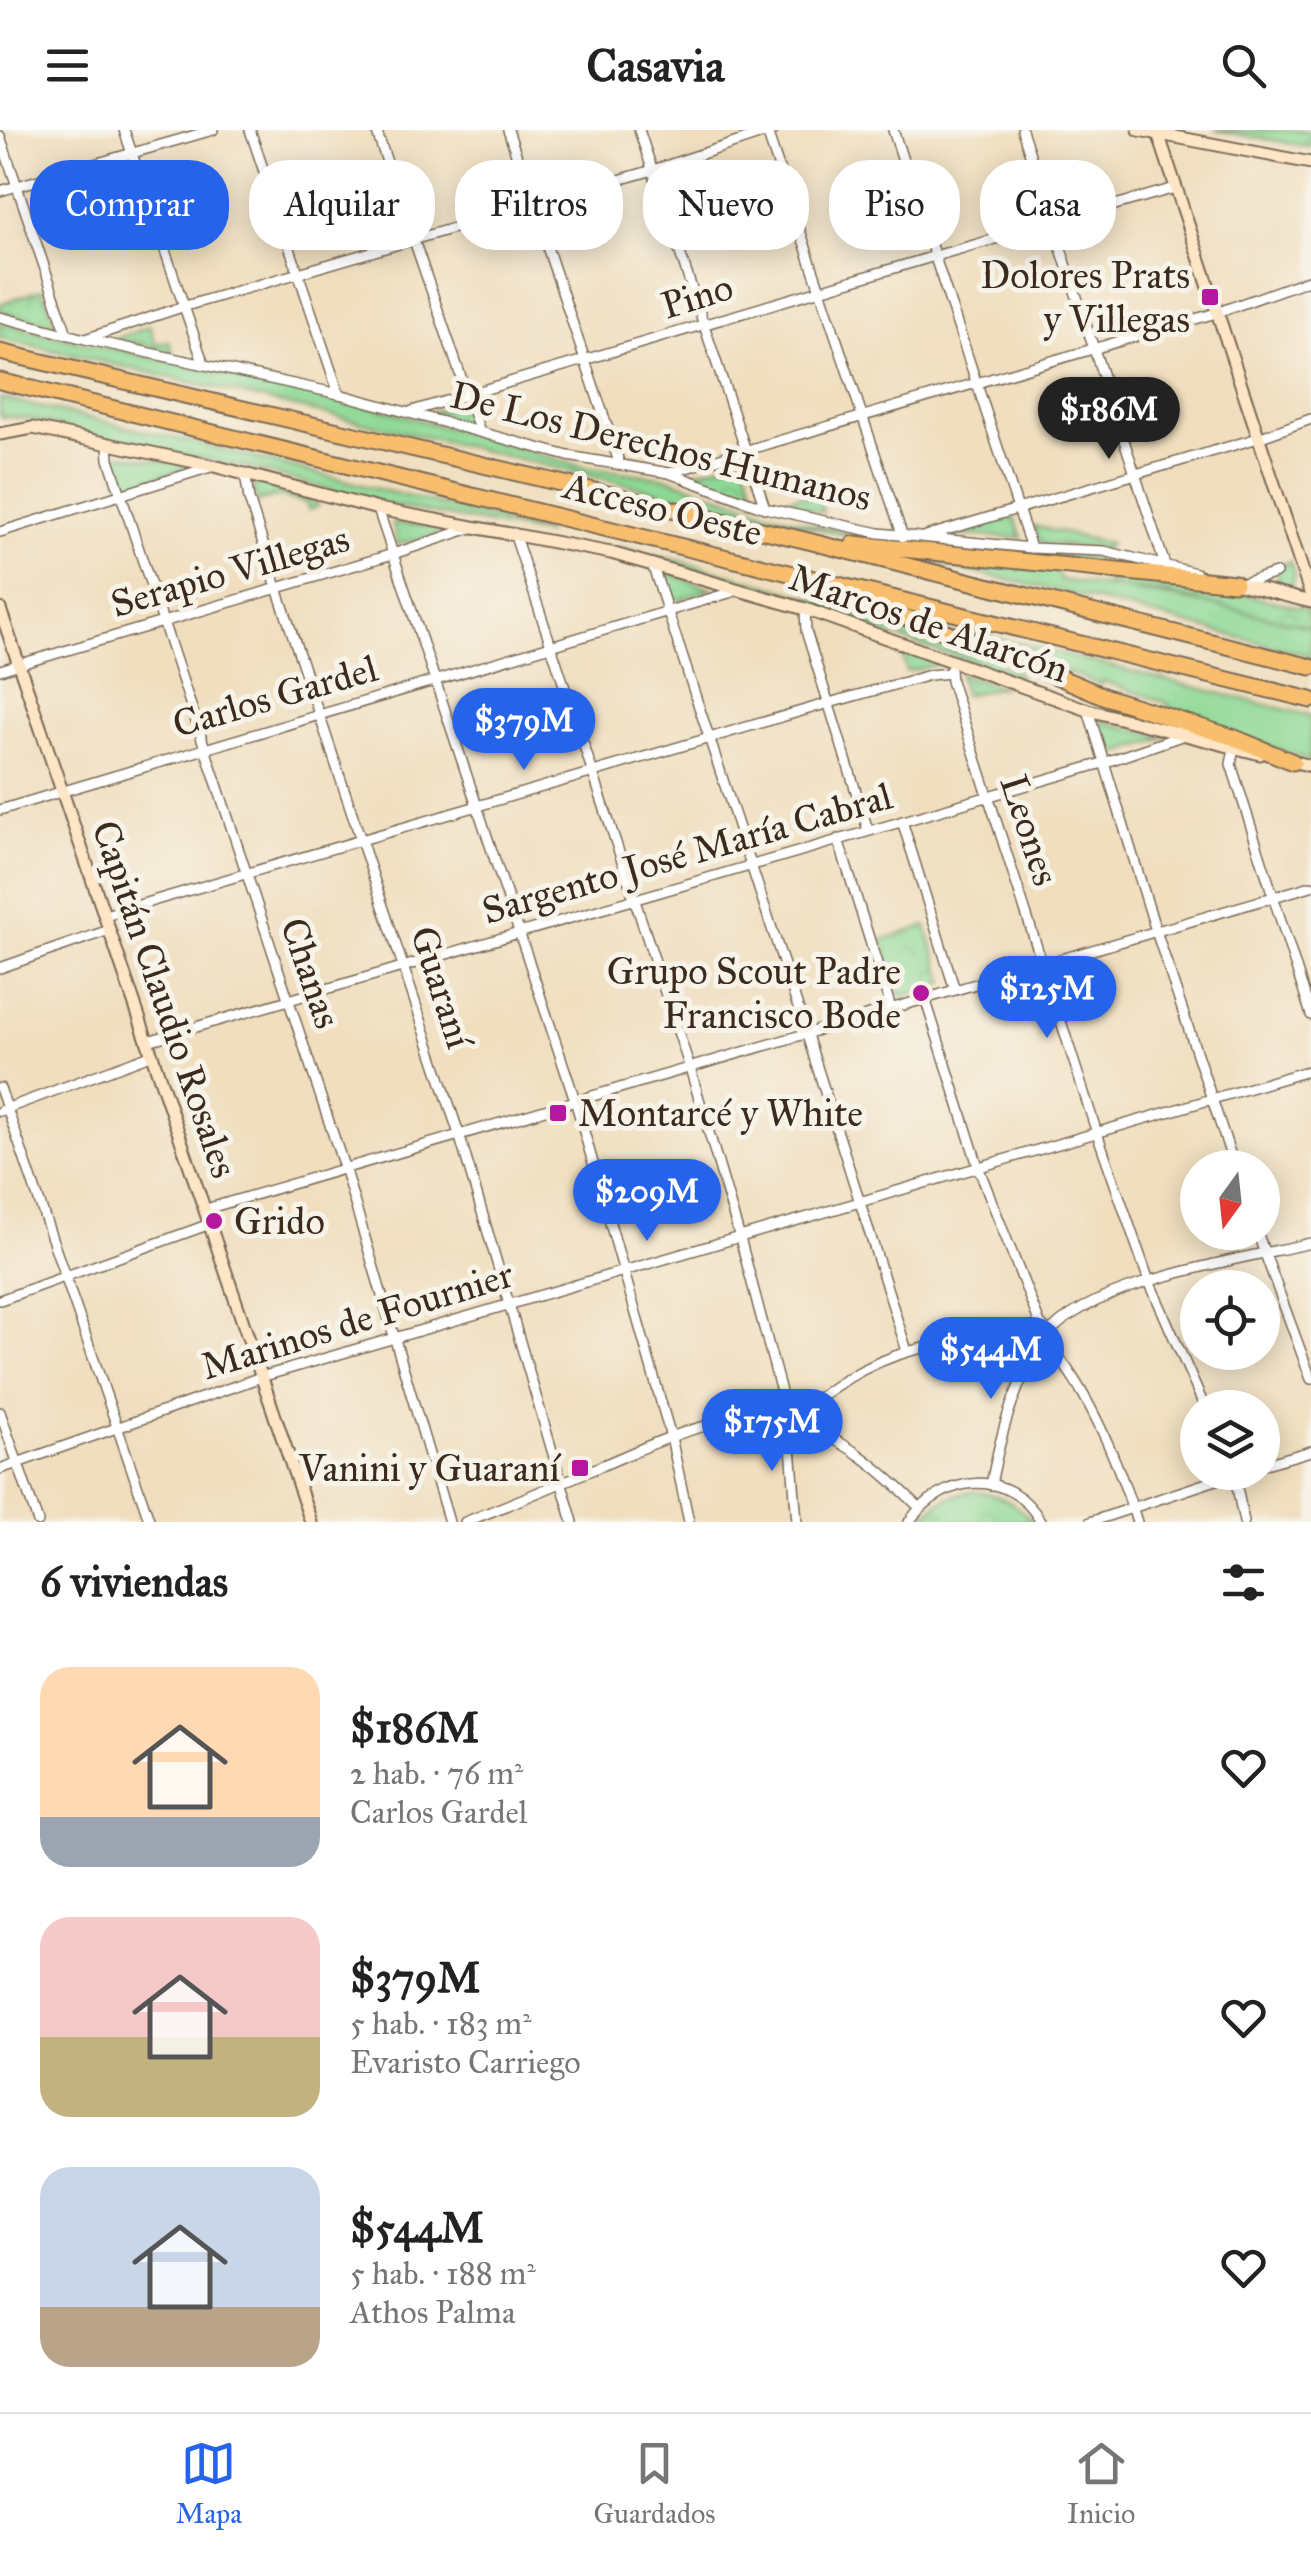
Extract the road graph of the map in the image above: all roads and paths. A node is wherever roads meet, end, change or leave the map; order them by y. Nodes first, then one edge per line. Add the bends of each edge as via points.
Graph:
1 (124, 130) edge
2 (213, 130) edge
3 (250, 130) edge
4 (376, 130) edge
5 (508, 130) edge
6 (639, 130) edge
7 (893, 130) edge
8 (1022, 130) edge
9 (1139, 130) edge
10 (769, 131) edge
11 (1158, 132) edge
12 (0, 136) edge
13 (132, 152) junction
14 (386, 160) edge
15 (518, 160) edge
16 (650, 160) edge
17 (683, 160) edge
18 (1032, 160) edge
19 (1311, 164) edge
20 (17, 186) junction
21 (1175, 188) junction
22 (0, 191) edge
23 (1116, 204) edge
24 (980, 243) edge
25 (378, 250) edge
26 (416, 250) edge
27 (547, 250) edge
28 (679, 250) edge
29 (1061, 250) edge
30 (935, 256) junction
31 (299, 273) junction
32 (1311, 280) edge
33 (820, 290) junction
34 (182, 307) junction
35 (1216, 313) junction
36 (0, 317) edge
37 (704, 326) junction
38 (67, 334) junction
39 (85, 339) junction
40 (1095, 350) junction
41 (0, 352) edge
42 (584, 360) junction
43 (204, 365) junction
44 (0, 381) edge
45 (978, 382) junction
46 (339, 394) junction
47 (465, 396) junction
48 (409, 412) junction
49 (862, 416) junction
50 (1311, 419) edge
51 (480, 432) junction
52 (0, 434) edge
53 (1258, 438) junction
54 (108, 445) junction
55 (747, 450) junction
56 (620, 464) junction
57 (214, 466) junction
58 (245, 473) junction
59 (670, 473) junction
60 (1135, 474) junction
61 (120, 494) junction
62 (765, 508) junction
63 (378, 509) junction
64 (1018, 509) junction
65 (476, 526) junction
66 (0, 532) edge
67 (514, 532) junction
68 (903, 537) junction
69 (919, 538) junction
70 (800, 539) junction
71 (1031, 548) junction
72 (393, 554) junction
73 (1305, 559) edge
74 (652, 564) junction
75 (1166, 565) junction
76 (1276, 573) dead end
77 (794, 575) junction
78 (1237, 584) junction
79 (278, 588) junction
80 (739, 590) junction
81 (1311, 599) edge
82 (805, 608) junction
83 (0, 609) edge
84 (668, 612) junction
85 (162, 622) junction
86 (549, 646) junction
87 (18, 663) junction
88 (1311, 666) edge
89 (951, 668) junction
90 (0, 670) edge
91 (434, 681) junction
92 (1311, 700) edge
93 (829, 703) junction
94 (1088, 710) junction
95 (319, 714) junction
96 (1184, 735) junction
97 (710, 739) junction
98 (205, 748) junction
99 (1234, 748) junction
100 (1293, 762) junction
101 (1104, 763) junction
102 (1311, 766) edge
103 (591, 773) junction
104 (61, 789) junction
105 (988, 797) junction
106 (475, 807) junction
107 (0, 810) edge
108 (902, 821) junction
109 (868, 830) junction
110 (838, 839) junction
111 (362, 840) junction
112 (752, 865) junction
113 (246, 873) junction
114 (1311, 886) edge
115 (1273, 898) junction
116 (634, 900) junction
117 (105, 915) junction
118 (110, 930) junction
119 (1156, 932) junction
120 (518, 933) junction
121 (1043, 965) junction
122 (404, 967) junction
123 (0, 968) edge
124 (955, 990) junction
125 (925, 998) junction
126 (288, 1000) junction
127 (891, 1008) junction
128 (1311, 1014) edge
129 (808, 1035) junction
130 (148, 1041) junction
131 (153, 1054) junction
132 (690, 1068) junction
133 (1311, 1070) edge
134 (0, 1088) edge
135 (1211, 1099) junction
136 (574, 1100) junction
137 (3, 1109) edge
138 (1097, 1133) junction
139 (459, 1134) junction
140 (1229, 1150) edge
141 (344, 1167) junction
142 (979, 1169) junction
143 (861, 1202) junction
144 (206, 1210) junction
145 (210, 1224) junction
146 (740, 1238) junction
147 (1311, 1243) edge
148 (1264, 1250) edge
149 (1265, 1254) junction
150 (624, 1271) junction
151 (66, 1277) junction
152 (1149, 1281) junction
153 (0, 1300) edge
154 (510, 1304) junction
155 (1047, 1337) junction
156 (394, 1338) junction
157 (907, 1351) junction
158 (261, 1377) junction
159 (1311, 1379) edge
160 (1197, 1390) edge
161 (0, 1412) edge
162 (789, 1422) junction
163 (117, 1428) junction
164 (671, 1437) junction
165 (1311, 1451) edge
166 (1280, 1460) edge
167 (17, 1462) junction
168 (0, 1468) edge
169 (560, 1482) junction
170 (991, 1484) junction
171 (1187, 1490) edge
172 (1239, 1490) edge
173 (920, 1507) junction
174 (1133, 1509) junction
175 (38, 1522) edge
176 (150, 1522) edge
177 (311, 1522) edge
178 (449, 1522) edge
179 (465, 1522) edge
180 (574, 1522) edge
181 (690, 1522) edge
182 (797, 1522) edge
183 (909, 1522) edge
184 (1041, 1522) edge
185 (1090, 1522) edge
186 (1137, 1522) edge
187 (1244, 1522) edge

1 - 13 street
2 - 13 street
3 - 31 street
4 - 14 street
5 - 15 street
6 - 16 street
7 - 30 street
8 - 18 street
9 - 11 street
10 - 17 street
10 - 33 street
11 - 19 street
11 - 21 street
12 - 20 street
13 - 20 street
13 - 34 street
20 - 22 street
20 - 38 street
21 - 23 street, Pino
21 - 35 street
24 - 30 street, Pino
25 - 31 street
26 - 47 street
27 - 42 street
28 - 37 street
29 - 40 street
30 - 33 street, Pino
30 - 45 street
31 - 34 street
31 - 46 street
32 - 35 street
33 - 37 street, Pino
33 - 49 street
34 - 39 street
34 - 43 street
35 - 40 street
35 - 53 street
36 - 38 street, De Los Derechos Humanos
37 - 42 street, Pino
37 - 55 street
38 - 39 street, De Los Derechos Humanos
39 - 43 street, De Los Derechos Humanos
40 - 45 street
40 - 60 street
41 - 70 highway, Acceso Oeste
42 - 47 street, Pino
42 - 56 street
43 - 46 street, De Los Derechos Humanos
44 - 77 highway, Acceso Oeste
45 - 49 street
45 - 64 street
46 - 48 street, De Los Derechos Humanos
47 - 48 street, Pino
47 - 51 street
48 - 51 street, De Los Derechos Humanos
49 - 55 street
49 - 68 street
50 - 53 street
51 - 56 street, De Los Derechos Humanos
52 - 54 street, Marcos de Alarcón via 33,428
53 - 60 street
53 - 73 street
54 - 57 street, Marcos de Alarcón
54 - 61 street, Chanas
55 - 59 street
55 - 62 street
56 - 59 street, De Los Derechos Humanos
57 - 58 street, Marcos de Alarcón
57 - 61 street
58 - 63 street, Marcos de Alarcón
58 - 79 street, Guaraní
59 - 62 street, De Los Derechos Humanos
60 - 64 street
60 - 75 street
61 - 66 street
61 - 85 street, Chanas
62 - 68 street, De Los Derechos Humanos
63 - 65 street, Marcos de Alarcón
63 - 72 street
64 - 69 street
64 - 71 street
65 - 67 street, Marcos de Alarcón
65 - 72 street, Serapio Villegas
67 - 74 street, Marcos de Alarcón
67 - 86 street
68 - 69 street, De Los Derechos Humanos
69 - 71 street, De Los Derechos Humanos
70 - 78 highway
70 - 88 highway, Acceso Oeste
71 - 75 street, De Los Derechos Humanos via 1104,551
72 - 79 street, Serapio Villegas
72 - 91 street
73 - 81 street
74 - 80 street, Marcos de Alarcón
74 - 84 street
75 - 78 street, De Los Derechos Humanos
76 - 78 street
77 - 92 highway, Acceso Oeste
77 - 100 highway
78 - 81 street, De Los Derechos Humanos
79 - 85 street, Serapio Villegas
79 - 95 street, Guaraní
80 - 82 street, Marcos de Alarcón
80 - 84 street, Carlos Gardel
82 - 89 street, Marcos de Alarcón
82 - 93 street
83 - 87 street, Capitán Claudio Rosales
84 - 86 street, Carlos Gardel
84 - 97 street
85 - 87 street, Serapio Villegas
85 - 98 street, Chanas
86 - 91 street, Carlos Gardel
86 - 103 street
87 - 90 street, Serapio Villegas
87 - 104 street, Capitán Claudio Rosales
89 - 93 street
89 - 94 street, Marcos de Alarcón
89 - 105 street, Leones
91 - 95 street, Carlos Gardel
91 - 106 street
93 - 97 street
93 - 109 street
94 - 96 street, Marcos de Alarcón
94 - 101 street
95 - 98 street, Carlos Gardel
95 - 111 street, Guaraní
96 - 99 street, Marcos de Alarcón
96 - 101 street, Sargento José María Cabral
97 - 103 street
97 - 112 street
98 - 104 street, Carlos Gardel
98 - 113 street, Chanas
99 - 100 street, Marcos de Alarcón
99 - 115 street via 1231,764
100 - 102 street, Marcos de Alarcón
101 - 105 street, Sargento José María Cabral
101 - 119 street
103 - 106 street
103 - 116 street
104 - 107 street, Carlos Gardel
104 - 117 street, Capitán Claudio Rosales
105 - 108 street, Sargento José María Cabral
105 - 121 street, Leones
106 - 111 street
106 - 120 street
108 - 109 street, Sargento José María Cabral
108 - 124 street
109 - 110 street, Sargento José María Cabral
110 - 112 street, Sargento José María Cabral
110 - 127 street
111 - 113 street
111 - 122 street, Guaraní
112 - 116 street, Sargento José María Cabral
112 - 129 street
113 - 117 street
113 - 126 street, Chanas
114 - 115 street
115 - 119 street
115 - 128 street
116 - 120 street, Sargento José María Cabral
116 - 132 street
117 - 118 street, Capitán Claudio Rosales
118 - 123 street
118 - 130 street, Capitán Claudio Rosales
119 - 121 street
119 - 135 street
120 - 122 street, Sargento José María Cabral
120 - 136 street
121 - 124 street
121 - 138 street, Leones
122 - 126 street, Sargento José María Cabral
122 - 139 street, Guaraní
124 - 125 street
125 - 127 street
125 - 142 street
126 - 130 street, Sargento José María Cabral
126 - 141 street, Chanas
127 - 129 street
129 - 132 street
129 - 143 street
130 - 131 street, Capitán Claudio Rosales
131 - 137 street
131 - 144 street, Capitán Claudio Rosales
132 - 136 street
132 - 146 street
133 - 135 street, Marinos de Fournier
134 - 137 street
135 - 138 street, Marinos de Fournier
135 - 140 street
136 - 139 street
136 - 150 street
137 - 151 street
138 - 142 street, Marinos de Fournier
138 - 152 street, Leones
139 - 141 street
139 - 154 street, Guaraní
141 - 144 street
141 - 156 street, Chanas
142 - 143 street, Marinos de Fournier
142 - 155 street
143 - 146 street, Marinos de Fournier
143 - 157 street
144 - 145 street, Capitán Claudio Rosales
145 - 151 street
145 - 158 street, Capitán Claudio Rosales
146 - 150 street, Marinos de Fournier
146 - 162 street
147 - 149 street
148 - 149 street
149 - 152 street
149 - 159 street
150 - 154 street, Marinos de Fournier
150 - 164 street
151 - 153 street
151 - 163 street
152 - 155 street via 1107,1295
152 - 160 street, Leones
154 - 156 street, Marinos de Fournier
154 - 169 street, Guaraní
155 - 157 street via 949,1341
155 - 170 street via 1010,1407
155 - 174 street via 1083,1394
156 - 158 street, Marinos de Fournier
156 - 178 street, Chanas
157 - 162 street via 874,1364
158 - 163 street, Marinos de Fournier
158 - 177 street, Capitán Claudio Rosales
161 - 167 street
162 - 164 street via 732,1421
162 - 173 street via 844,1444
162 - 182 street
163 - 167 street, Marinos de Fournier
163 - 176 street
164 - 169 street
164 - 181 street
165 - 166 street
167 - 168 street, Marinos de Fournier
167 - 175 street
169 - 179 street
169 - 180 street, Guaraní
170 - 173 street via 940,1491
170 - 184 street via 1016,1494
171 - 174 street
172 - 187 street
173 - 183 street
174 - 185 street
174 - 186 street

